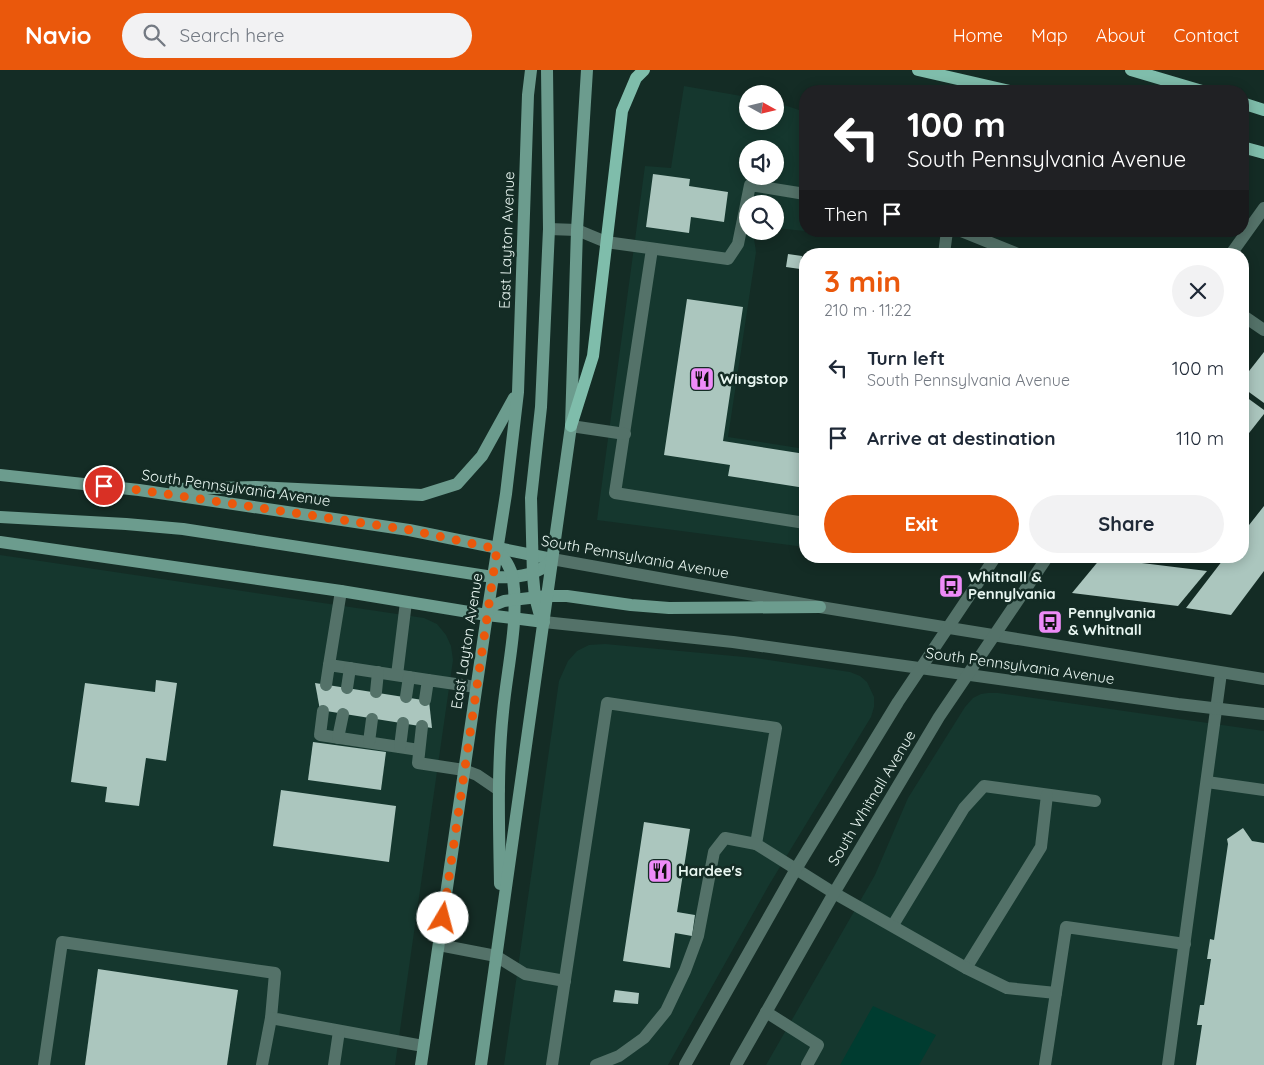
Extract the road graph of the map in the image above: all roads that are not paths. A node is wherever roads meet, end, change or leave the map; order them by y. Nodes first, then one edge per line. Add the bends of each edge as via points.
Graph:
1 (531, 70) edge
2 (547, 70) edge
3 (587, 70) edge
4 (644, 70) edge
5 (918, 70) edge
6 (1131, 70) edge
7 (984, 85) edge
8 (1182, 85) edge
9 (1249, 105) edge
10 (1264, 110) edge
11 (1249, 149) edge
12 (1264, 153) edge
13 (799, 193) edge
14 (1264, 208) edge
15 (1249, 228) edge
16 (549, 230) junction
17 (577, 230) junction
18 (976, 237) edge
19 (1243, 237) edge
20 (606, 242) junction
21 (652, 248) junction
22 (1003, 248) edge
23 (1235, 248) edge
24 (1249, 320) edge
25 (1264, 330) edge
26 (518, 392) junction
27 (571, 426) junction
28 (625, 434) junction
29 (0, 475) edge
30 (139, 490) junction
31 (0, 517) edge
32 (799, 522) edge
33 (0, 542) edge
34 (497, 549) junction
35 (531, 555) junction
36 (552, 559) junction
37 (991, 563) edge
38 (1043, 563) edge
39 (532, 573) junction
40 (512, 577) junction
41 (492, 578) junction
42 (341, 591) junction
43 (541, 596) junction
44 (514, 600) junction
45 (406, 602) junction
46 (820, 607) junction
47 (486, 615) junction
48 (514, 618) junction
49 (544, 622) junction
50 (948, 628) junction
51 (994, 636) junction
52 (329, 665) junction
53 (350, 668) junction
54 (921, 668) junction
55 (378, 672) junction
56 (1221, 673) junction
57 (968, 675) junction
58 (402, 676) junction
59 (1264, 679) edge
60 (428, 680) junction
61 (326, 684) dead end
62 (347, 688) dead end
63 (476, 688) junction
64 (376, 692) dead end
65 (406, 697) dead end
66 (425, 700) dead end
67 (1217, 708) junction
68 (323, 711) dead end
69 (343, 714) dead end
70 (1264, 714) edge
71 (372, 719) dead end
72 (403, 723) dead end
73 (422, 726) dead end
74 (338, 738) junction
75 (369, 742) junction
76 (400, 747) junction
77 (419, 750) junction
78 (464, 770) junction
79 (1207, 782) junction
80 (499, 790) junction
81 (1264, 790) edge
82 (1047, 795) junction
83 (1095, 801) dead end
84 (756, 844) junction
85 (796, 870) junction
86 (834, 893) junction
87 (893, 925) junction
88 (500, 927) junction
89 (1185, 944) junction
90 (439, 945) junction
91 (496, 956) junction
92 (966, 968) junction
93 (565, 981) junction
94 (1056, 993) junction
95 (766, 1012) junction
96 (271, 1018) junction
97 (339, 1031) junction
98 (423, 1046) junction
99 (44, 1065) edge
100 (262, 1065) edge
101 (334, 1065) edge
102 (420, 1065) edge
103 (481, 1065) edge
104 (552, 1065) edge
105 (596, 1065) edge
106 (685, 1065) edge
107 (736, 1065) edge
108 (807, 1065) edge
109 (1044, 1065) edge
110 (1168, 1065) edge

1 - 26 main road, East Layton Avenue
2 - 16 main road
3 - 17 main road
4 - 20 main road via 636,78 622,111
5 - 7 main road
6 - 8 main road
9 - 10 main road
11 - 12 main road
13 - 21 street via 750,185 738,244 728,259
14 - 15 street
16 - 17 street
16 - 35 main road via 541,407 531,498
17 - 20 street
17 - 27 main road
18 - 22 street
19 - 23 street
20 - 21 street
20 - 27 main road via 593,356
21 - 28 street
24 - 25 street
26 - 30 main road via 482,456 457,484 422,495 256,487
26 - 34 main road, East Layton Avenue
27 - 28 street
27 - 36 main road
28 - 32 street via 616,493
29 - 30 main road, South Pennsylvania Avenue
30 - 34 main road, South Pennsylvania Avenue via 410,530
31 - 41 main road via 183,530
33 - 42 main road, South Pennsylvania Avenue
34 - 35 main road, South Pennsylvania Avenue
34 - 40 main road
34 - 41 main road, East Layton Avenue
35 - 36 main road, South Pennsylvania Avenue
35 - 39 main road
36 - 39 main road via 547,566
36 - 43 main road
36 - 46 street, South Pennsylvania Avenue
37 - 50 street, South Whitnall Avenue
38 - 51 street, South Whitnall Avenue
39 - 40 main road
39 - 43 main road
40 - 41 main road
40 - 44 main road
41 - 47 main road, East Layton Avenue
42 - 45 main road, South Pennsylvania Avenue
42 - 52 street
43 - 44 main road
43 - 46 main road via 669,608
43 - 49 main road
44 - 47 main road via 494,605
44 - 48 main road
45 - 47 main road, South Pennsylvania Avenue
45 - 58 street
46 - 50 street, South Pennsylvania Avenue
47 - 48 main road, South Pennsylvania Avenue
47 - 63 main road, East Layton Avenue
48 - 49 main road, South Pennsylvania Avenue
48 - 80 main road via 503,713
49 - 54 street, South Pennsylvania Avenue via 733,642
49 - 88 main road
50 - 51 street, South Pennsylvania Avenue
50 - 54 street, South Whitnall Avenue
51 - 56 street, South Pennsylvania Avenue
51 - 57 street, South Whitnall Avenue
52 - 53 street
52 - 61 street
53 - 55 street
53 - 62 street
54 - 57 street, South Pennsylvania Avenue
54 - 85 street, South Whitnall Avenue
55 - 58 street
55 - 64 street
56 - 59 street, South Pennsylvania Avenue
56 - 67 street
57 - 67 street, South Pennsylvania Avenue
57 - 86 street, South Whitnall Avenue via 939,717
58 - 60 street
58 - 65 street
60 - 63 street
60 - 66 street
63 - 78 main road, East Layton Avenue
67 - 70 street, South Pennsylvania Avenue
67 - 79 street
68 - 74 street via 320,735
69 - 74 street
71 - 75 street
72 - 76 street
73 - 77 street
74 - 75 street
75 - 76 street
76 - 77 street
77 - 78 street via 418,763
78 - 80 street
78 - 90 main road, East Layton Avenue
79 - 81 street
79 - 89 street
80 - 88 main road
82 - 83 street
82 - 87 street via 984,786 964,808
82 - 92 street via 1041,847
84 - 85 street
84 - 93 street via 776,728 607,703
84 - 105 street via 725,838 714,852 698,936 666,1010 644,1038 619,1056
85 - 86 street
85 - 106 street, South Whitnall Avenue
86 - 87 street
86 - 95 street, South Whitnall Avenue
87 - 92 street
88 - 91 main road
89 - 94 street via 1066,927
89 - 110 street
90 - 91 street
90 - 98 main road, East Layton Avenue
91 - 93 street via 526,974
91 - 103 main road
92 - 94 street via 1007,988
93 - 104 street
94 - 109 street
95 - 107 street, South Whitnall Avenue
95 - 108 street via 818,1045
96 - 97 street
96 - 99 street via 276,972 62,942
96 - 100 street
97 - 98 street
97 - 101 street
98 - 102 main road, East Layton Avenue

